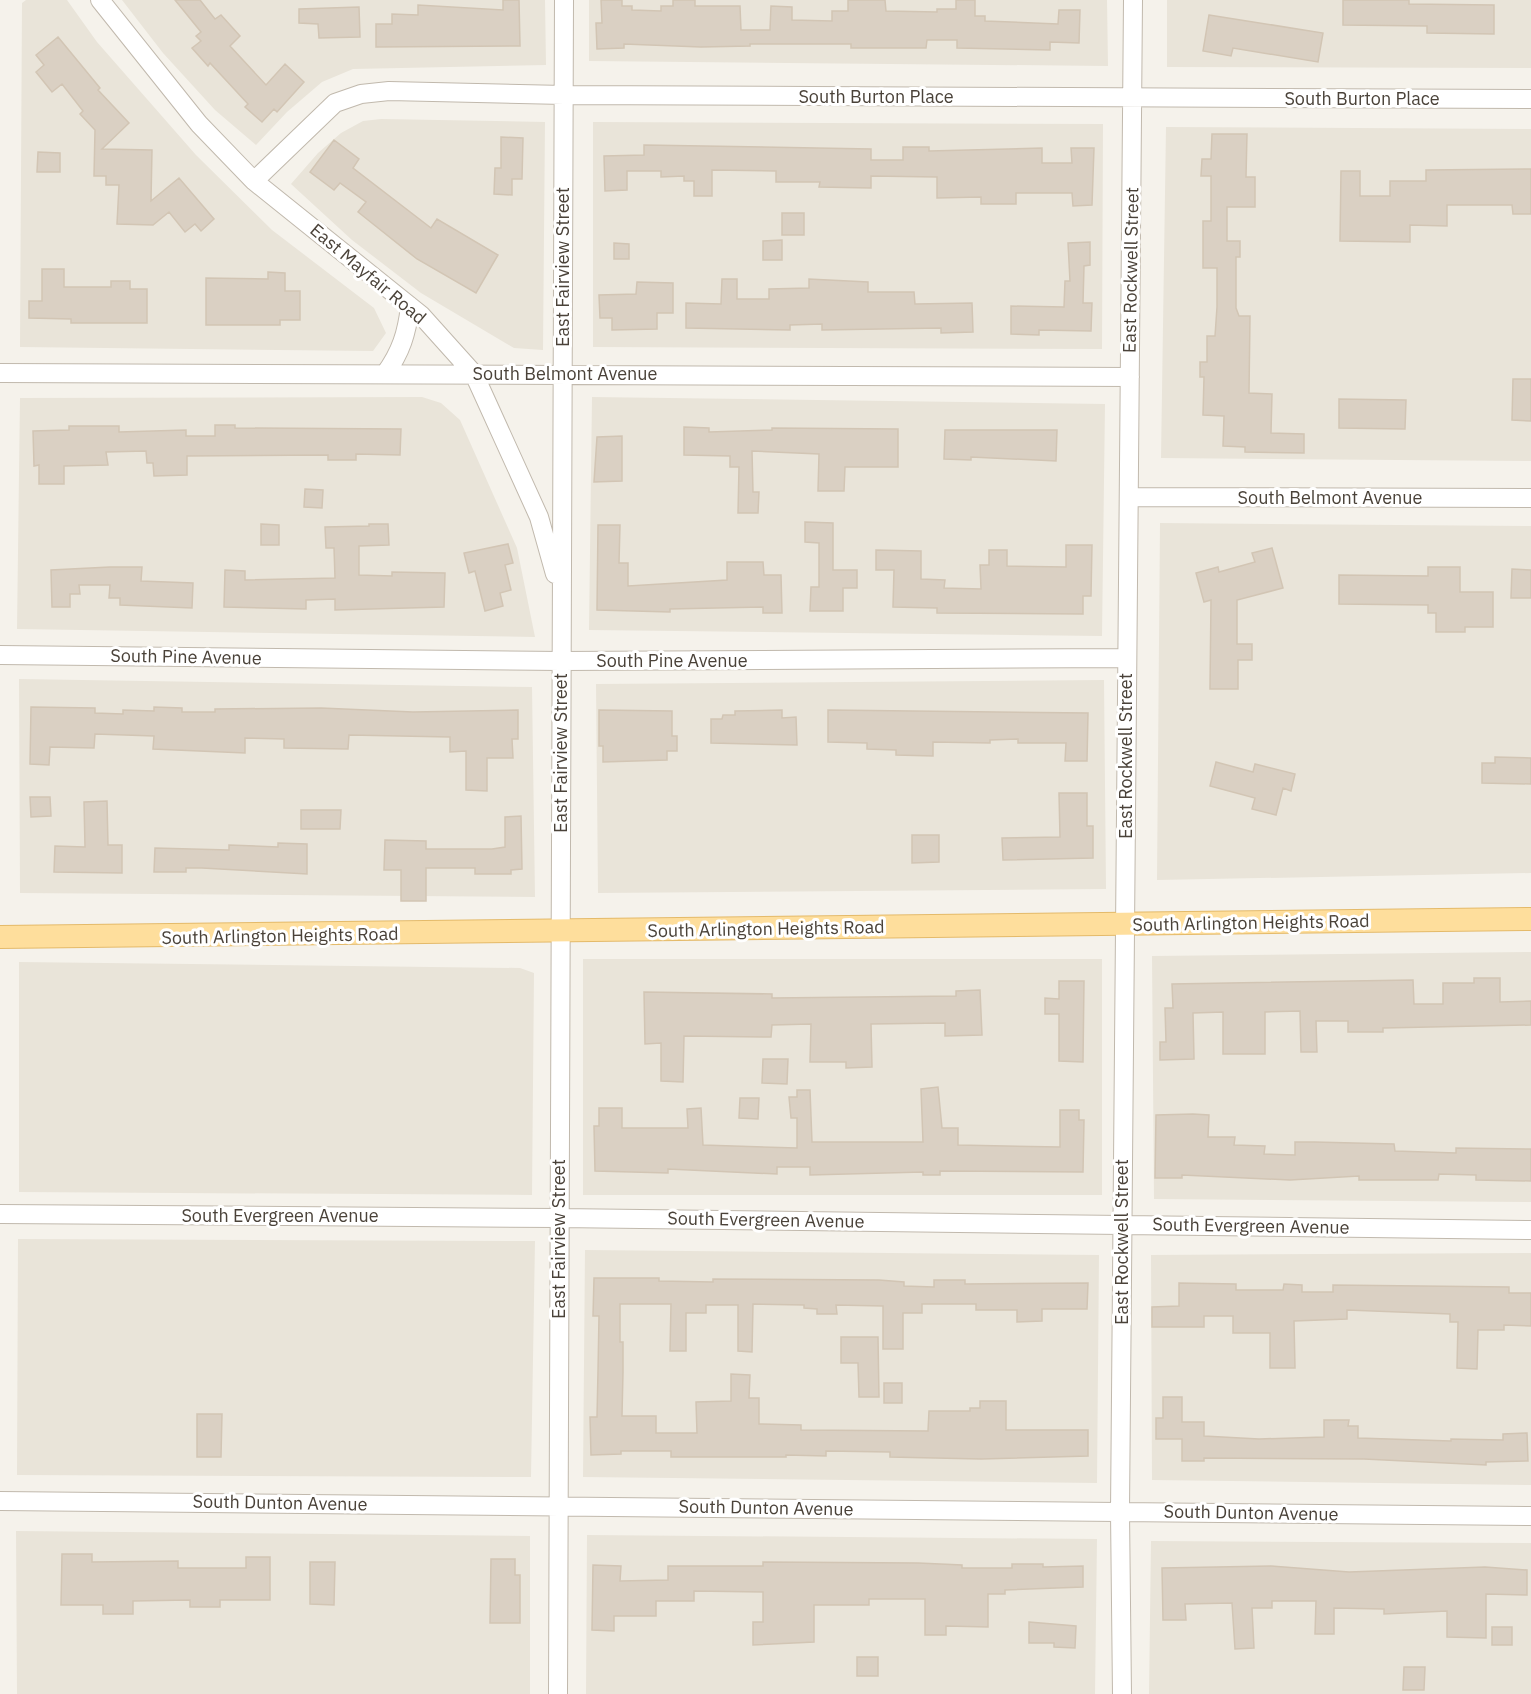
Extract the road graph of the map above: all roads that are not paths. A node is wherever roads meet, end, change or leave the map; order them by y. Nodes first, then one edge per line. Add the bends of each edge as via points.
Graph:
1 (100, 0) edge
2 (564, 0) edge
3 (1133, 0) edge
4 (564, 95) junction
5 (1132, 98) junction
6 (1531, 99) edge
7 (254, 181) junction
8 (410, 306) junction
9 (0, 373) edge
10 (385, 374) junction
11 (474, 374) junction
12 (562, 374) junction
13 (1130, 377) junction
14 (1129, 497) junction
15 (1531, 498) edge
16 (561, 595) junction
17 (0, 655) edge
18 (1127, 658) junction
19 (561, 661) junction
20 (1531, 919) edge
21 (1125, 925) junction
22 (560, 932) junction
23 (0, 937) edge
24 (0, 1214) edge
25 (559, 1218) junction
26 (1122, 1224) junction
27 (1531, 1230) edge
28 (0, 1501) edge
29 (558, 1506) junction
30 (1120, 1512) junction
31 (1531, 1516) edge
32 (558, 1694) edge
33 (1122, 1694) edge

1 - 7 street, East Mayfair Road via 199,124
2 - 4 street, East Fairview Street
3 - 5 street, East Rockwell Street
4 - 5 street, South Burton Place
4 - 7 street, South Burton Place via 389,91 361,94 335,103
4 - 12 street, East Fairview Street
5 - 6 street, South Burton Place
5 - 13 street, East Rockwell Street
7 - 8 street, East Mayfair Road
8 - 10 street via 398,356
8 - 11 street, East Mayfair Road
9 - 10 street, South Belmont Avenue
10 - 11 street, South Belmont Avenue
11 - 12 street, South Belmont Avenue
11 - 16 street, East Mayfair Road via 539,517
12 - 13 street, South Belmont Avenue
12 - 16 street, East Fairview Street
13 - 14 street, East Rockwell Street
14 - 15 street, South Belmont Avenue
14 - 18 street, East Rockwell Street
16 - 19 street, East Fairview Street
17 - 19 street, South Pine Avenue
18 - 19 street, South Pine Avenue
18 - 21 street, East Rockwell Street
19 - 22 street, East Fairview Street
20 - 21 main road, South Arlington Heights Road
21 - 22 main road, South Arlington Heights Road
21 - 26 street, East Rockwell Street
22 - 23 main road, South Arlington Heights Road
22 - 25 street, East Fairview Street
24 - 25 street, South Evergreen Avenue
25 - 26 street, South Evergreen Avenue
25 - 29 street, East Fairview Street
26 - 27 street, South Evergreen Avenue
26 - 30 street, East Rockwell Street
28 - 29 street, South Dunton Avenue
29 - 30 street, South Dunton Avenue
29 - 32 street, East Fairview Street
30 - 31 street, South Dunton Avenue
30 - 33 street, East Rockwell Street

